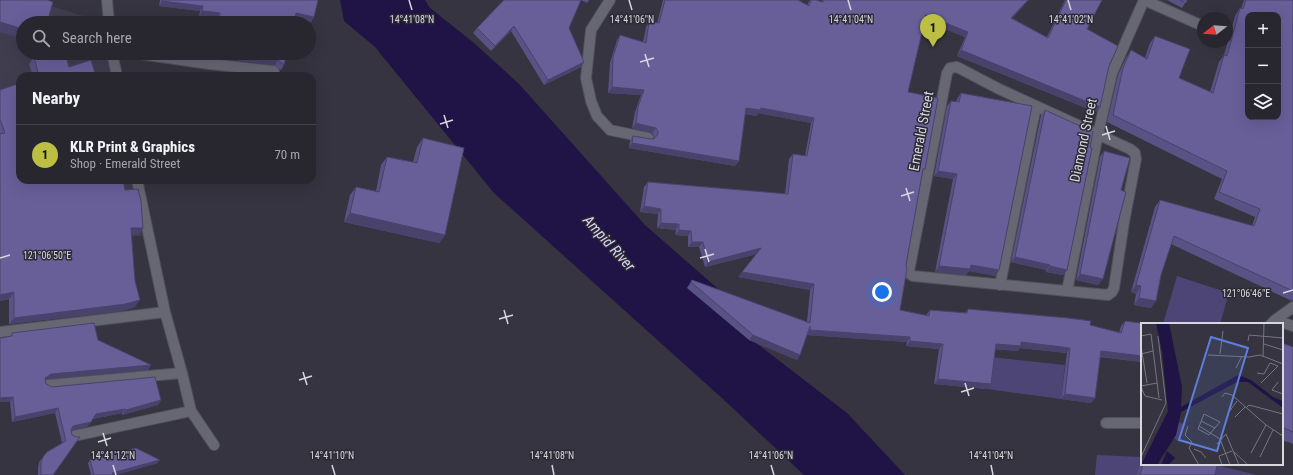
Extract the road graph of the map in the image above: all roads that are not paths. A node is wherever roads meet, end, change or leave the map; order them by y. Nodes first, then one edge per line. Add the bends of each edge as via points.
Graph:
1 (107, 0) edge
2 (610, 0) edge
3 (1144, 0) edge
4 (108, 16) edge
5 (1197, 23) edge
6 (114, 60) edge
7 (181, 60) edge
8 (274, 71) dead end
9 (116, 72) edge
10 (1036, 106) junction
11 (1098, 134) junction
12 (648, 138) edge
13 (138, 184) edge
14 (1000, 285) junction
15 (1067, 291) junction
16 (1293, 307) edge
17 (165, 312) junction
18 (1273, 322) edge
19 (1283, 324) edge
20 (1293, 326) edge
21 (0, 332) edge
22 (182, 373) junction
23 (48, 385) edge
24 (191, 411) junction
25 (1141, 422) edge
26 (1106, 423) dead end
27 (74, 436) edge
28 (214, 445) dead end

1 - 4 street
2 - 12 street via 591,30 586,78 591,101 597,116 610,130
3 - 5 street
3 - 11 street, Diamond Street via 1112,73
6 - 9 street
7 - 8 street
10 - 11 street
10 - 14 street
10 - 14 street, Emerald Street via 957,67 950,68 947,73 909,270 913,276
11 - 15 street, Diamond Street
11 - 15 street via 1130,149 1135,153 1136,159 1114,288 1108,295
13 - 17 street
14 - 15 street
16 - 18 street
17 - 21 street
17 - 22 street
19 - 20 street
22 - 23 street
22 - 24 street
24 - 27 street
24 - 28 street
25 - 26 street

